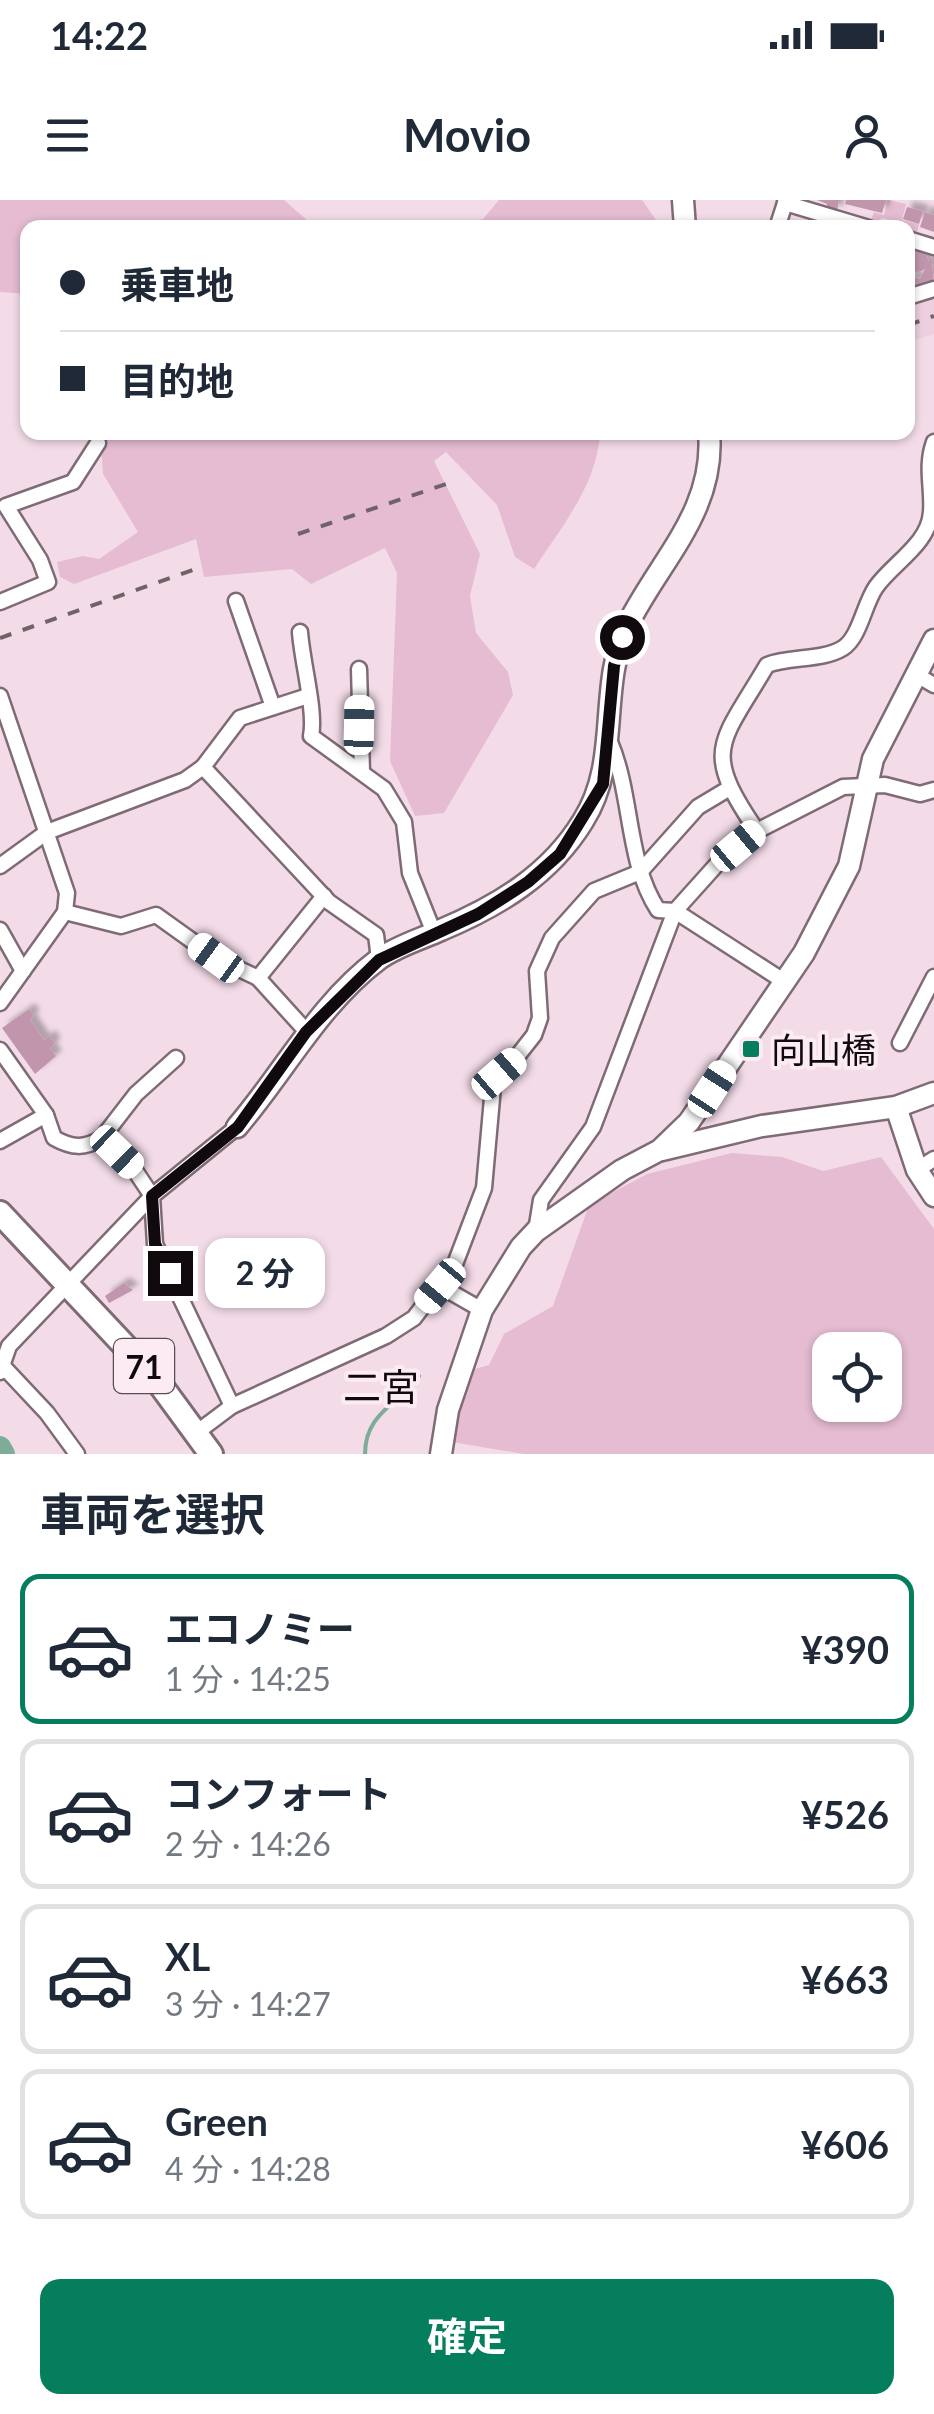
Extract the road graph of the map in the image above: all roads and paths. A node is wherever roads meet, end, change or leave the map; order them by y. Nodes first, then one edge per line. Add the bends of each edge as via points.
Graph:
1 (785, 201) edge
2 (844, 220) edge
3 (709, 440) edge
4 (934, 442) edge
5 (98, 443) dead end
6 (236, 601) dead end
7 (0, 602) edge
8 (300, 632) dead end
9 (934, 640) edge
10 (360, 669) dead end
11 (914, 674) junction
12 (934, 686) edge
13 (0, 696) edge
14 (308, 696) junction
15 (273, 707) junction
16 (16, 739) junction
17 (610, 742) junction
18 (0, 744) edge
19 (203, 768) junction
20 (362, 772) junction
21 (867, 786) junction
22 (728, 789) junction
23 (934, 790) edge
24 (757, 831) junction
25 (47, 832) junction
26 (0, 866) edge
27 (640, 872) junction
28 (324, 896) junction
29 (675, 911) junction
30 (65, 912) junction
31 (0, 930) edge
32 (434, 933) junction
33 (379, 960) junction
34 (23, 971) junction
35 (258, 978) junction
36 (934, 978) edge
37 (785, 982) junction
38 (0, 1003) edge
39 (306, 1032) junction
40 (900, 1043) dead end
41 (0, 1050) edge
42 (176, 1058) dead end
43 (934, 1092) edge
44 (896, 1107) junction
45 (46, 1115) junction
46 (238, 1127) joint
47 (102, 1138) junction
48 (0, 1141) edge
49 (660, 1150) junction
50 (926, 1164) edge
51 (152, 1196) junction
52 (934, 1196) edge
53 (0, 1213) edge
54 (536, 1230) junction
55 (70, 1285) junction
56 (440, 1286) junction
57 (482, 1310) junction
58 (2, 1367) edge
59 (232, 1406) junction
60 (196, 1433) junction
61 (77, 1454) edge
62 (210, 1454) edge
63 (441, 1454) edge

1 - 2 street
3 - 17 street via 699,507 617,651
4 - 22 street via 931,513 923,536 876,587 848,645 767,665 719,758
5 - 7 street via 73,482 6,506 48,582
6 - 15 street
8 - 14 street
9 - 11 street
10 - 20 street
11 - 12 street
11 - 21 street via 884,732
13 - 16 street
14 - 15 street
14 - 20 street via 311,736
15 - 19 street via 240,718
16 - 18 street
16 - 25 street
17 - 27 street
17 - 32 street via 603,784 560,854 504,899
19 - 25 street
19 - 28 street
20 - 32 street via 384,789 404,822 410,873
21 - 23 street
21 - 24 street via 843,788
21 - 37 street via 849,866
22 - 24 street
22 - 27 street via 698,806
24 - 29 street
25 - 26 street
25 - 30 street via 67,894
27 - 29 street via 658,910
27 - 56 street via 594,891 542,954 540,1018 526,1050 492,1087 484,1188
28 - 33 street via 376,935
28 - 35 street
29 - 37 street
29 - 54 street via 594,1127 542,1200
30 - 34 street
30 - 35 street via 121,926 156,915 216,958
31 - 34 street
32 - 33 street
33 - 39 street
34 - 38 street
35 - 39 street
36 - 40 street
37 - 49 street via 689,1122
39 - 46 street
41 - 45 street
42 - 47 street
43 - 44 street
44 - 49 street via 762,1126
44 - 50 street
45 - 47 street via 54,1138 70,1146
45 - 48 street
46 - 51 street
47 - 51 street
49 - 54 street
50 - 52 street
51 - 55 street
51 - 59 street via 155,1244
53 - 55 main road, 71
54 - 57 street
55 - 58 street via 9,1346
55 - 60 main road, 71
56 - 57 street
56 - 59 street via 414,1318 386,1336
57 - 63 street via 448,1410
58 - 61 street
59 - 60 street
60 - 62 main road, 71

